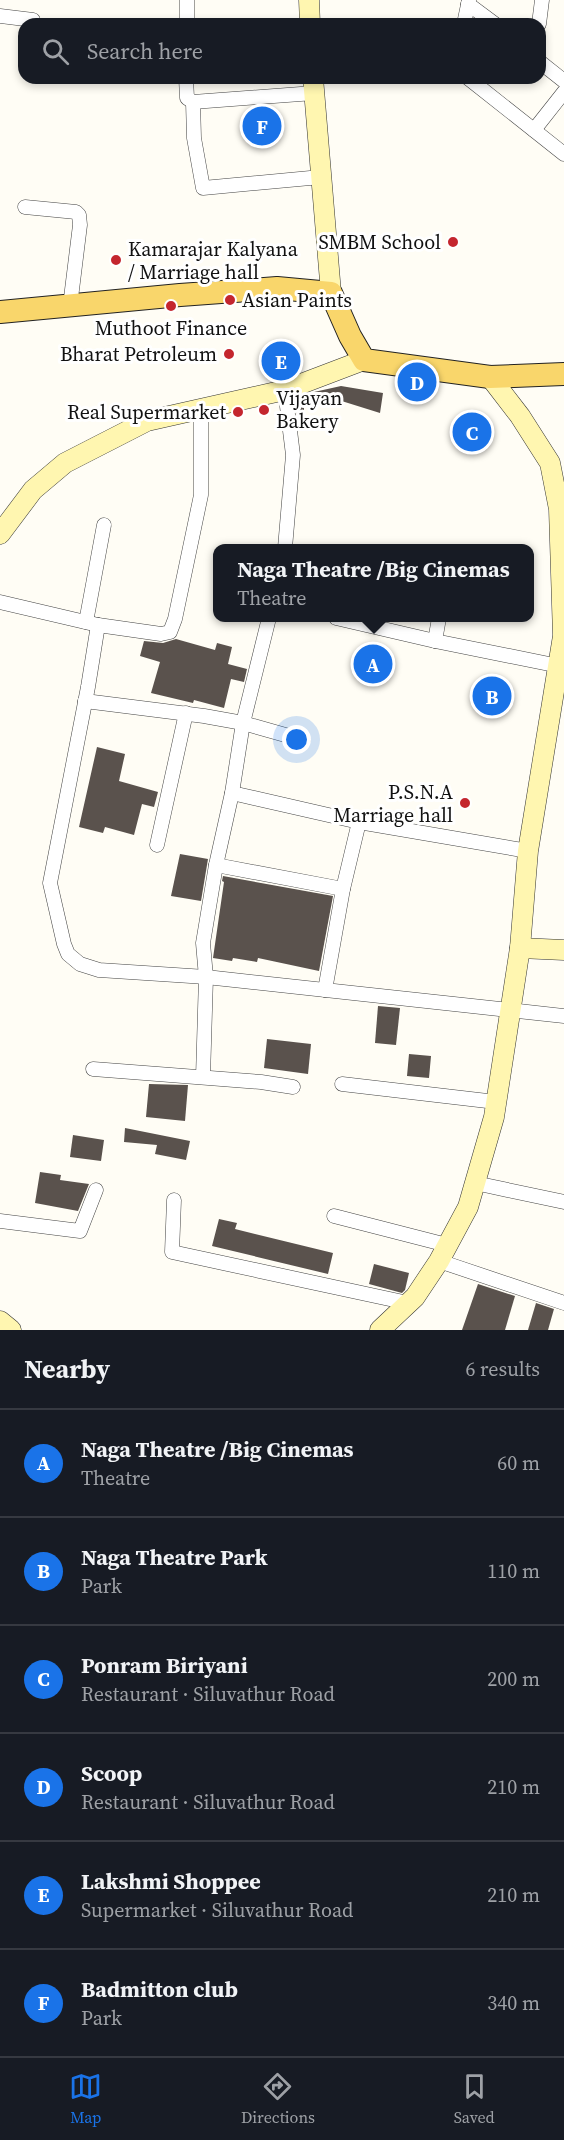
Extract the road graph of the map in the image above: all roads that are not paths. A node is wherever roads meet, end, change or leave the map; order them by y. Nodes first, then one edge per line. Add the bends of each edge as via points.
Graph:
1 (187, 0) edge
2 (309, 0) edge
3 (542, 0) edge
4 (469, 2) edge
5 (0, 16) edge
6 (18, 18) edge
7 (187, 18) edge
8 (310, 18) edge
9 (465, 18) edge
10 (488, 18) edge
11 (540, 18) edge
12 (546, 67) edge
13 (564, 81) edge
14 (186, 84) edge
15 (476, 84) edge
16 (314, 86) edge
17 (564, 92) edge
18 (193, 102) junction
19 (534, 130) junction
20 (564, 154) edge
21 (321, 177) junction
22 (25, 207) dead end
23 (331, 293) junction
24 (70, 306) junction
25 (0, 312) edge
26 (364, 360) junction
27 (564, 374) edge
28 (490, 377) junction
29 (285, 390) junction
30 (201, 408) junction
31 (557, 465) edge
32 (104, 525) dead end
33 (1, 529) edge
34 (285, 544) edge
35 (563, 567) edge
36 (0, 602) edge
37 (268, 622) edge
38 (353, 622) edge
39 (438, 622) edge
40 (92, 623) junction
41 (564, 636) edge
42 (435, 641) junction
43 (559, 666) junction
44 (559, 692) edge
45 (85, 701) junction
46 (186, 713) junction
47 (243, 723) junction
48 (303, 740) dead end
49 (232, 794) junction
50 (359, 822) junction
51 (157, 845) dead end
52 (528, 851) junction
53 (216, 865) junction
54 (343, 889) junction
55 (520, 948) junction
56 (564, 950) edge
57 (206, 977) junction
58 (325, 990) junction
59 (510, 1010) junction
60 (564, 1016) edge
61 (93, 1069) dead end
62 (203, 1077) junction
63 (342, 1084) dead end
64 (293, 1087) dead end
65 (496, 1102) junction
66 (475, 1182) junction
67 (96, 1190) dead end
68 (174, 1200) dead end
69 (564, 1202) edge
70 (334, 1216) dead end
71 (0, 1221) edge
72 (443, 1253) junction
73 (408, 1303) junction
74 (564, 1303) edge
75 (0, 1321) edge
76 (11, 1330) edge
77 (380, 1330) edge

1 - 7 street
2 - 8 street
3 - 11 street
4 - 9 street
4 - 10 street
5 - 6 street
12 - 13 street
14 - 18 street via 187,98
15 - 19 street
16 - 18 street
16 - 21 street
17 - 19 street
18 - 21 street via 194,138 203,188
19 - 20 street
21 - 23 street
22 - 24 street via 79,215
23 - 24 main road via 277,288
23 - 26 main road
24 - 25 main road
26 - 28 main road
26 - 29 street
27 - 28 main road
28 - 31 street
29 - 30 street
29 - 34 street via 293,455
30 - 33 street via 147,421 65,463 33,490
30 - 40 street via 201,495 170,632 161,634
31 - 35 street
32 - 40 street
35 - 41 street
36 - 40 street
37 - 47 street
38 - 42 street
39 - 42 street
40 - 45 street
41 - 43 street
42 - 43 street
43 - 44 street
44 - 52 street
45 - 46 street
45 - 57 street via 50,883 68,954 80,964 99,970
46 - 47 street
46 - 51 street
47 - 48 street
47 - 49 street
49 - 50 street
49 - 53 street
50 - 52 street
50 - 54 street
52 - 55 street
53 - 54 street
53 - 57 street via 203,943
54 - 58 street
55 - 56 street
55 - 59 street
57 - 58 street
57 - 62 street
58 - 59 street
59 - 60 street
59 - 65 street
61 - 62 street
62 - 64 street
63 - 65 street
65 - 66 street
66 - 69 street
66 - 72 street via 468,1207
67 - 71 street via 80,1231
68 - 73 street via 172,1252
70 - 72 street
72 - 73 street
72 - 74 street
73 - 77 street
75 - 76 street

